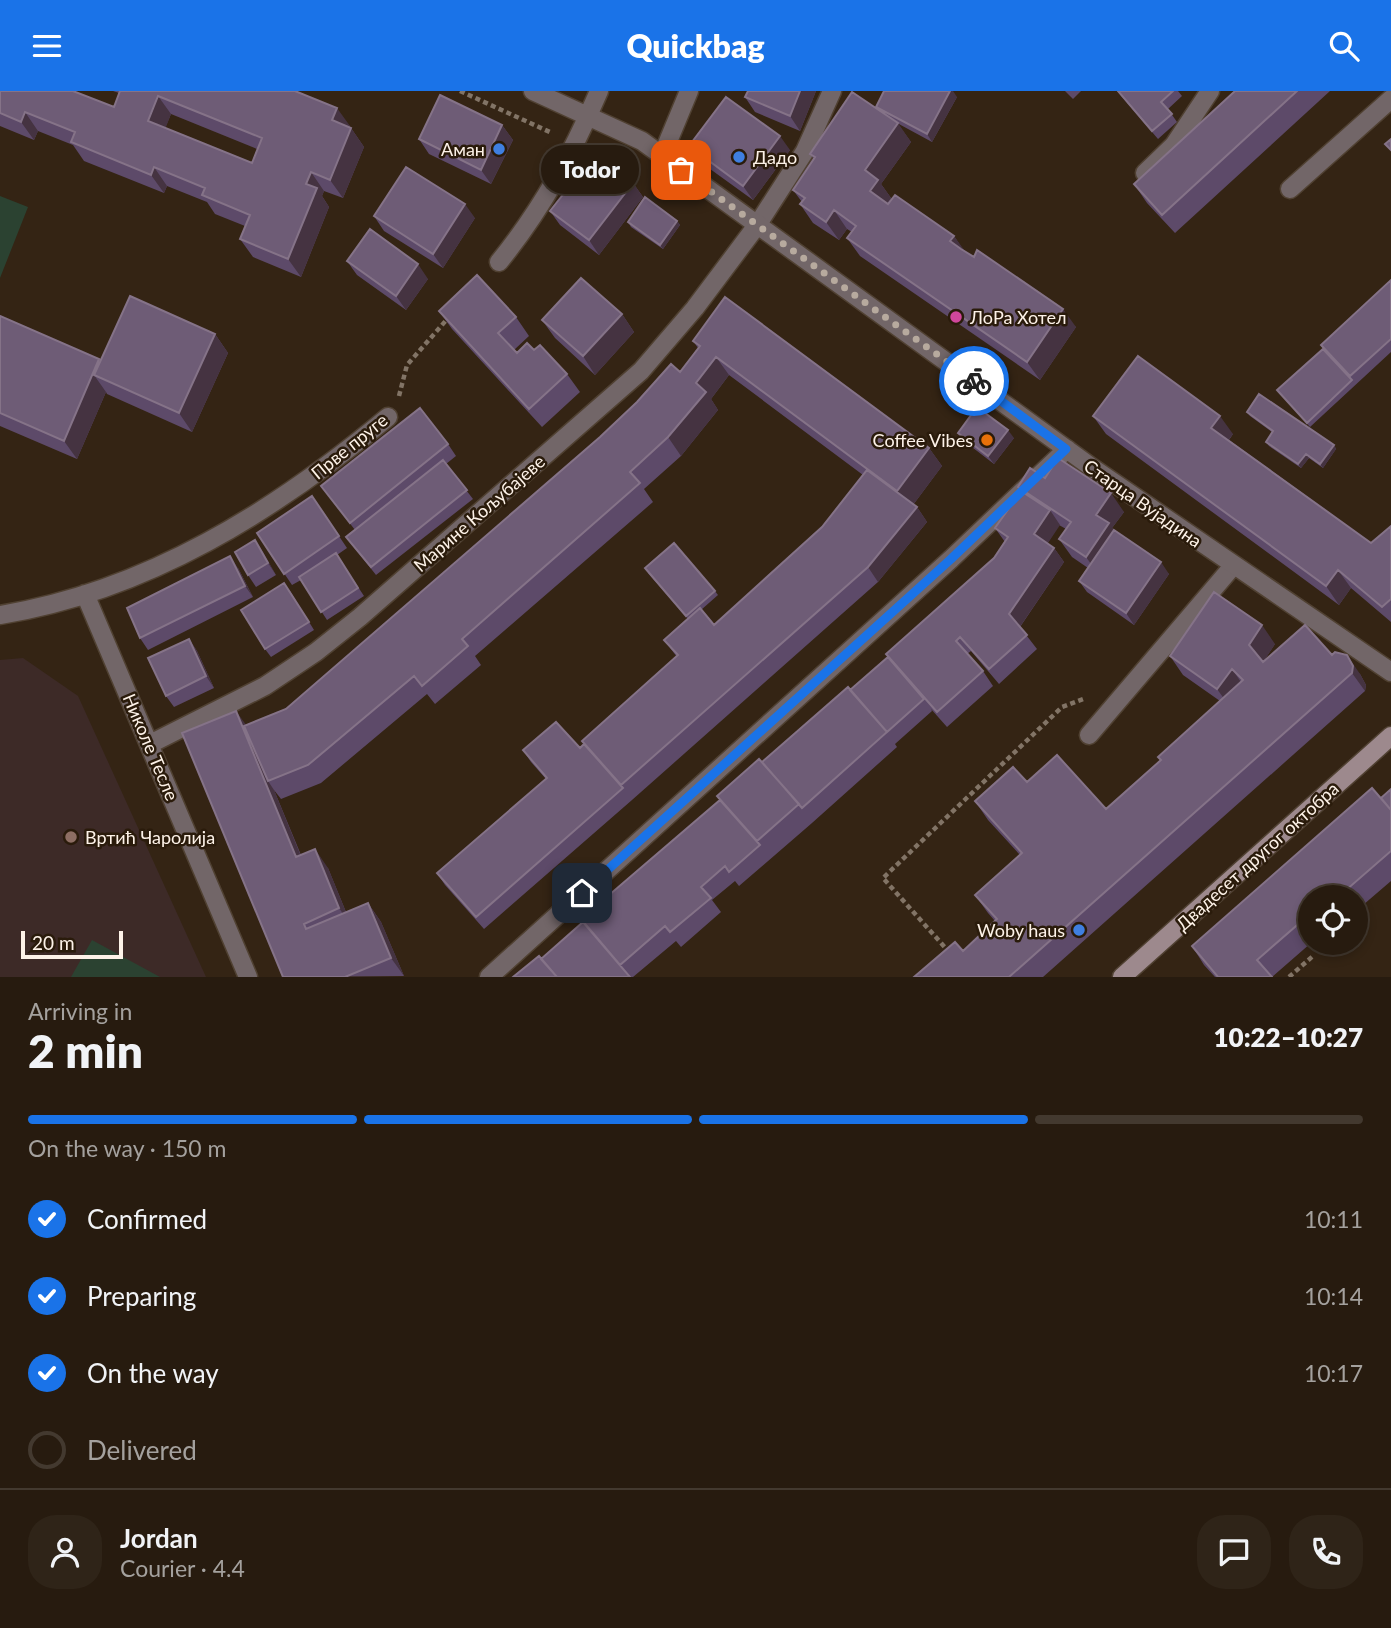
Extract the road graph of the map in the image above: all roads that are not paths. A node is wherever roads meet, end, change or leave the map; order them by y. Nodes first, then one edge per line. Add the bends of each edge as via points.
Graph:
1 (533, 91) edge
2 (599, 91) edge
3 (689, 91) edge
4 (832, 91) edge
5 (1210, 91) edge
6 (1391, 99) edge
7 (589, 115) junction
8 (662, 156) junction
9 (1145, 173) edge
10 (1290, 189) dead end
11 (758, 224) junction
12 (499, 262) dead end
13 (388, 417) road end
14 (1066, 449) junction
15 (1233, 566) junction
16 (85, 594) junction
17 (0, 615) edge
18 (1391, 672) edge
19 (1089, 735) dead end
20 (1391, 736) edge
21 (150, 744) junction
22 (248, 977) edge
23 (489, 977) edge
24 (1122, 977) edge

1 - 7 street
2 - 7 street
3 - 8 street
4 - 11 street, Марине Кољубајеве via 805,151
5 - 9 street via 1174,145
6 - 10 street
7 - 8 street, Старца Вујадина
7 - 12 street via 533,220
8 - 11 street, Старца Вујадина
11 - 14 street, Старца Вујадина
11 - 21 street, Марине Кољубајеве via 641,371 360,617 265,686
13 - 16 street, Прве пруге via 235,528 139,575
14 - 15 street, Старца Вујадина
14 - 23 street via 951,559
15 - 18 street, Старца Вујадина
15 - 19 street
16 - 17 street, Прве пруге
16 - 21 street, Николе Тесле
20 - 24 main road, Двадесет другог октобра
21 - 22 street, Николе Тесле

